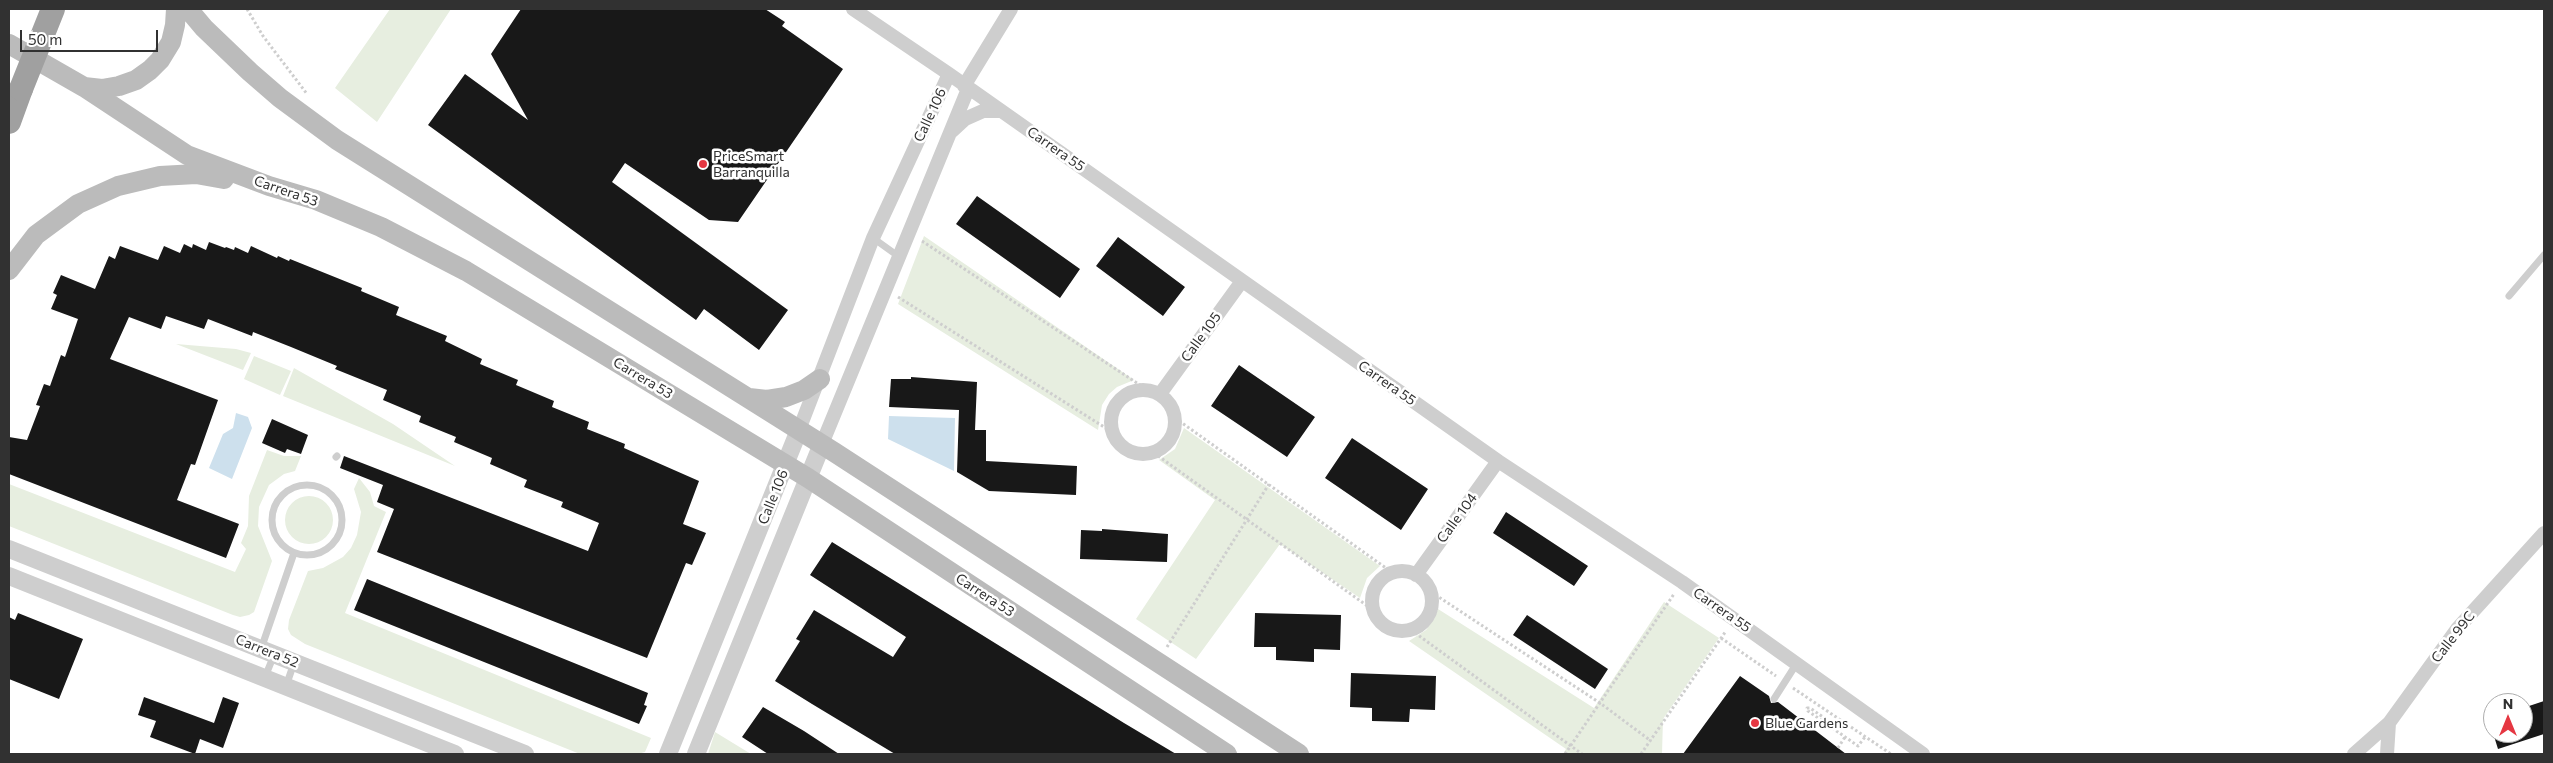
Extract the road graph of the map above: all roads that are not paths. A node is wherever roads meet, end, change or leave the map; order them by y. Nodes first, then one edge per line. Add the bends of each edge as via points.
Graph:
1 (53, 9) edge
2 (176, 9) edge
3 (188, 9) edge
4 (853, 9) edge
5 (1011, 9) edge
6 (9, 44) edge
7 (949, 74) junction
8 (84, 87) junction
9 (966, 87) junction
10 (1001, 111) junction
11 (9, 122) edge
12 (942, 149) junction
13 (270, 186) junction
14 (873, 238) junction
15 (2544, 254) edge
16 (898, 256) junction
17 (9, 270) edge
18 (1242, 280) junction
19 (2509, 296) dead end
20 (820, 378) junction
21 (1160, 394) junction
22 (747, 397) junction
23 (799, 430) junction
24 (822, 444) junction
25 (1498, 461) junction
26 (786, 465) junction
27 (808, 478) junction
28 (2544, 532) edge
29 (9, 548) edge
30 (294, 553) junction
31 (1416, 575) junction
32 (9, 576) edge
33 (268, 652) junction
34 (294, 662) junction
35 (1797, 662) junction
36 (265, 678) junction
37 (285, 686) junction
38 (1774, 699) dead end
39 (2389, 724) junction
40 (455, 754) edge
41 (525, 754) edge
42 (668, 754) edge
43 (696, 754) edge
44 (1227, 754) edge
45 (1299, 754) edge
46 (1923, 754) edge
47 (2354, 754) edge
48 (2386, 754) edge

1 - 11 highway, bridge
2 - 8 main road via 170,42 150,70 119,86 102,89
3 - 22 main road via 262,83 336,140
4 - 7 street, Carrera 55
5 - 9 street, Calle 106
6 - 8 main road, Carrera 53
7 - 9 street, Carrera 55
7 - 14 street, Calle 106
8 - 13 main road, Carrera 53 via 187,155
9 - 10 street, Carrera 55
9 - 12 street, Calle 106
10 - 12 street, Calle 106 via 984,111 965,119 951,132
10 - 18 street, Carrera 55
12 - 16 street, Calle 106
13 - 17 main road via 196,174 160,176 118,186 78,204 36,235
13 - 26 main road, Carrera 53 via 316,200 381,227 466,271
14 - 16 lane
14 - 20 street, Calle 106
15 - 19 lane
16 - 24 street, Calle 106
18 - 21 street, Calle 105
18 - 25 street, Carrera 55
20 - 22 main road via 804,390 786,397 767,400
20 - 23 street, Calle 106
21 - 21 street via 1170,405 1175,418 1174,432 1166,445 1154,452 1128,451 1112,432 1110,416 1117,402 1130,392 1146,390
22 - 23 main road
23 - 24 main road
23 - 26 street, Calle 106
24 - 27 street, Calle 106
24 - 45 main road
25 - 31 street, Calle 104
25 - 35 street, Carrera 55
26 - 27 main road, Carrera 53
26 - 42 street, Calle 106
27 - 43 street, Calle 106
27 - 44 main road, Carrera 53
28 - 39 street, Calle 99C via 2456,629
29 - 33 street, Carrera 52
30 - 30 lane via 306,555 329,548 342,528 339,505 322,488 300,485 289,489 274,506 272,528 284,547
30 - 33 lane
31 - 31 street via 1431,592 1429,615 1411,630 1388,628 1373,610 1375,587 1382,578 1393,573 1404,571
32 - 36 street, Carrera 52
33 - 34 street, Carrera 52
33 - 36 lane
34 - 37 lane
34 - 41 street, Carrera 52
35 - 38 lane
35 - 46 street, Carrera 55
36 - 37 street, Carrera 52
37 - 40 street, Carrera 52
39 - 47 street
39 - 48 street, Calle 99C

